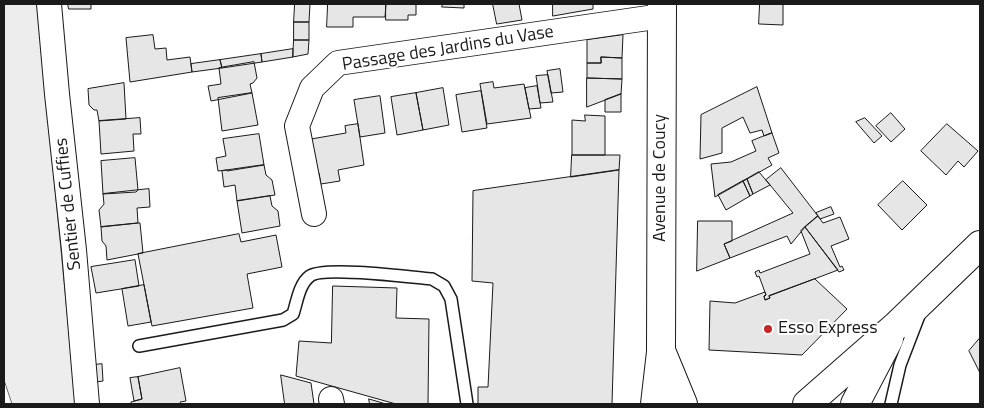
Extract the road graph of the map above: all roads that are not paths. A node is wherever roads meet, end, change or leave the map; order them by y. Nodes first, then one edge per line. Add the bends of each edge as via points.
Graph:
1 (50, 4) edge
2 (662, 10) edge
3 (314, 214) dead end
4 (980, 245) edge
5 (926, 296) junction
6 (896, 326) junction
7 (139, 346) dead end
8 (661, 352) junction
9 (87, 404) edge
10 (467, 404) edge
11 (655, 404) edge
12 (683, 404) edge
13 (807, 404) edge
14 (855, 404) edge
15 (891, 404) edge

1 - 9 street, Sentier de Cuffies
2 - 3 street, Passage des Jardins du Vase via 338,63 312,88 297,126
2 - 8 main road, Avenue de Coucy
4 - 5 main road
5 - 6 main road
5 - 15 lane via 900,365
6 - 13 main road
6 - 14 main road
7 - 10 lane via 283,320 293,314 304,283 311,275 334,272 432,279 444,286 451,299
8 - 11 main road, Avenue de Coucy
8 - 12 main road

